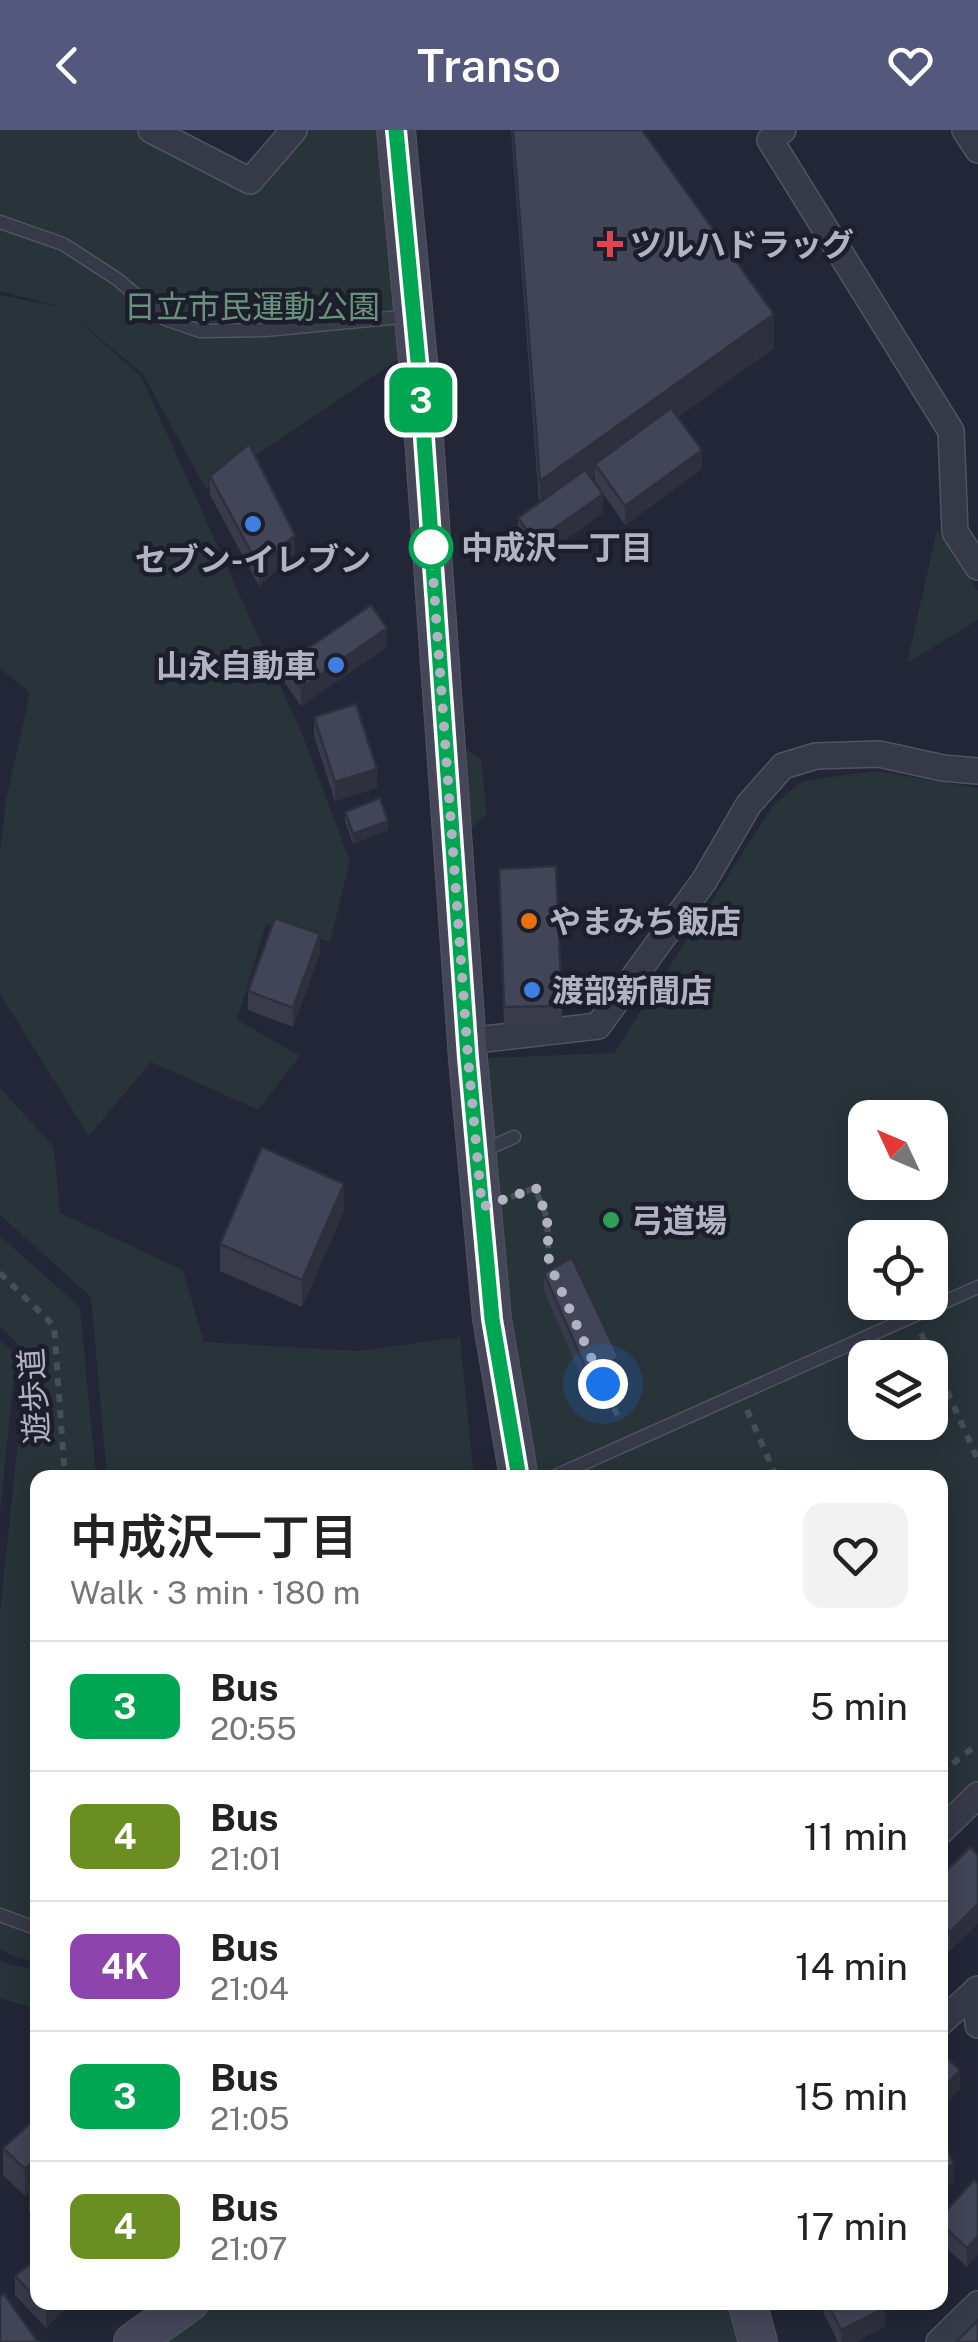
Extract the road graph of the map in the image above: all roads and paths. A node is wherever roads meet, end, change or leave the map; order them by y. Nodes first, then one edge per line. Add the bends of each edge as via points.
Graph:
1 (151, 130) edge
2 (294, 130) edge
3 (396, 130) edge
4 (783, 130) edge
5 (965, 130) edge
6 (978, 150) edge
7 (0, 222) edge
8 (414, 316) junction
9 (978, 568) edge
10 (978, 772) edge
11 (466, 1041) junction
12 (514, 1137) dead end
13 (476, 1153) junction
14 (482, 1207) junction
15 (0, 1273) edge
16 (558, 1284) edge
17 (978, 1287) edge
18 (948, 1301) edge
19 (905, 1320) edge
20 (916, 1320) edge
21 (596, 1368) edge
22 (740, 1393) junction
23 (630, 1442) junction
24 (978, 1460) edge
25 (64, 1470) edge
26 (518, 1470) edge
27 (569, 1470) edge
28 (774, 1470) edge
29 (978, 1744) edge
30 (948, 1767) edge
31 (978, 1795) edge
32 (948, 1824) edge
33 (0, 1915) edge
34 (30, 1926) edge
35 (977, 1990) edge
36 (948, 2017) edge
37 (978, 2026) edge
38 (978, 2304) edge
39 (179, 2310) edge
40 (748, 2310) edge
41 (133, 2342) edge
42 (758, 2342) edge
43 (939, 2342) edge

1 - 2 street via 250,181
3 - 8 street
4 - 9 street via 770,140 950,431 955,532
5 - 6 street
7 - 8 lane via 63,244 165,318 200,331
8 - 11 street
10 - 11 street via 878,754 816,756 783,766 749,804 704,881 598,1026
11 - 13 street
12 - 13 lane
13 - 14 street
14 - 16 path via 536,1188
14 - 26 street via 492,1319
15 - 25 path, 遊歩道 via 54,1326
17 - 18 lane
19 - 22 lane
20 - 24 path
21 - 23 path
22 - 23 lane
22 - 28 path
23 - 27 lane
29 - 30 path
31 - 32 street
33 - 34 lane
35 - 36 street
35 - 37 street
38 - 43 street
39 - 41 street
40 - 42 street

